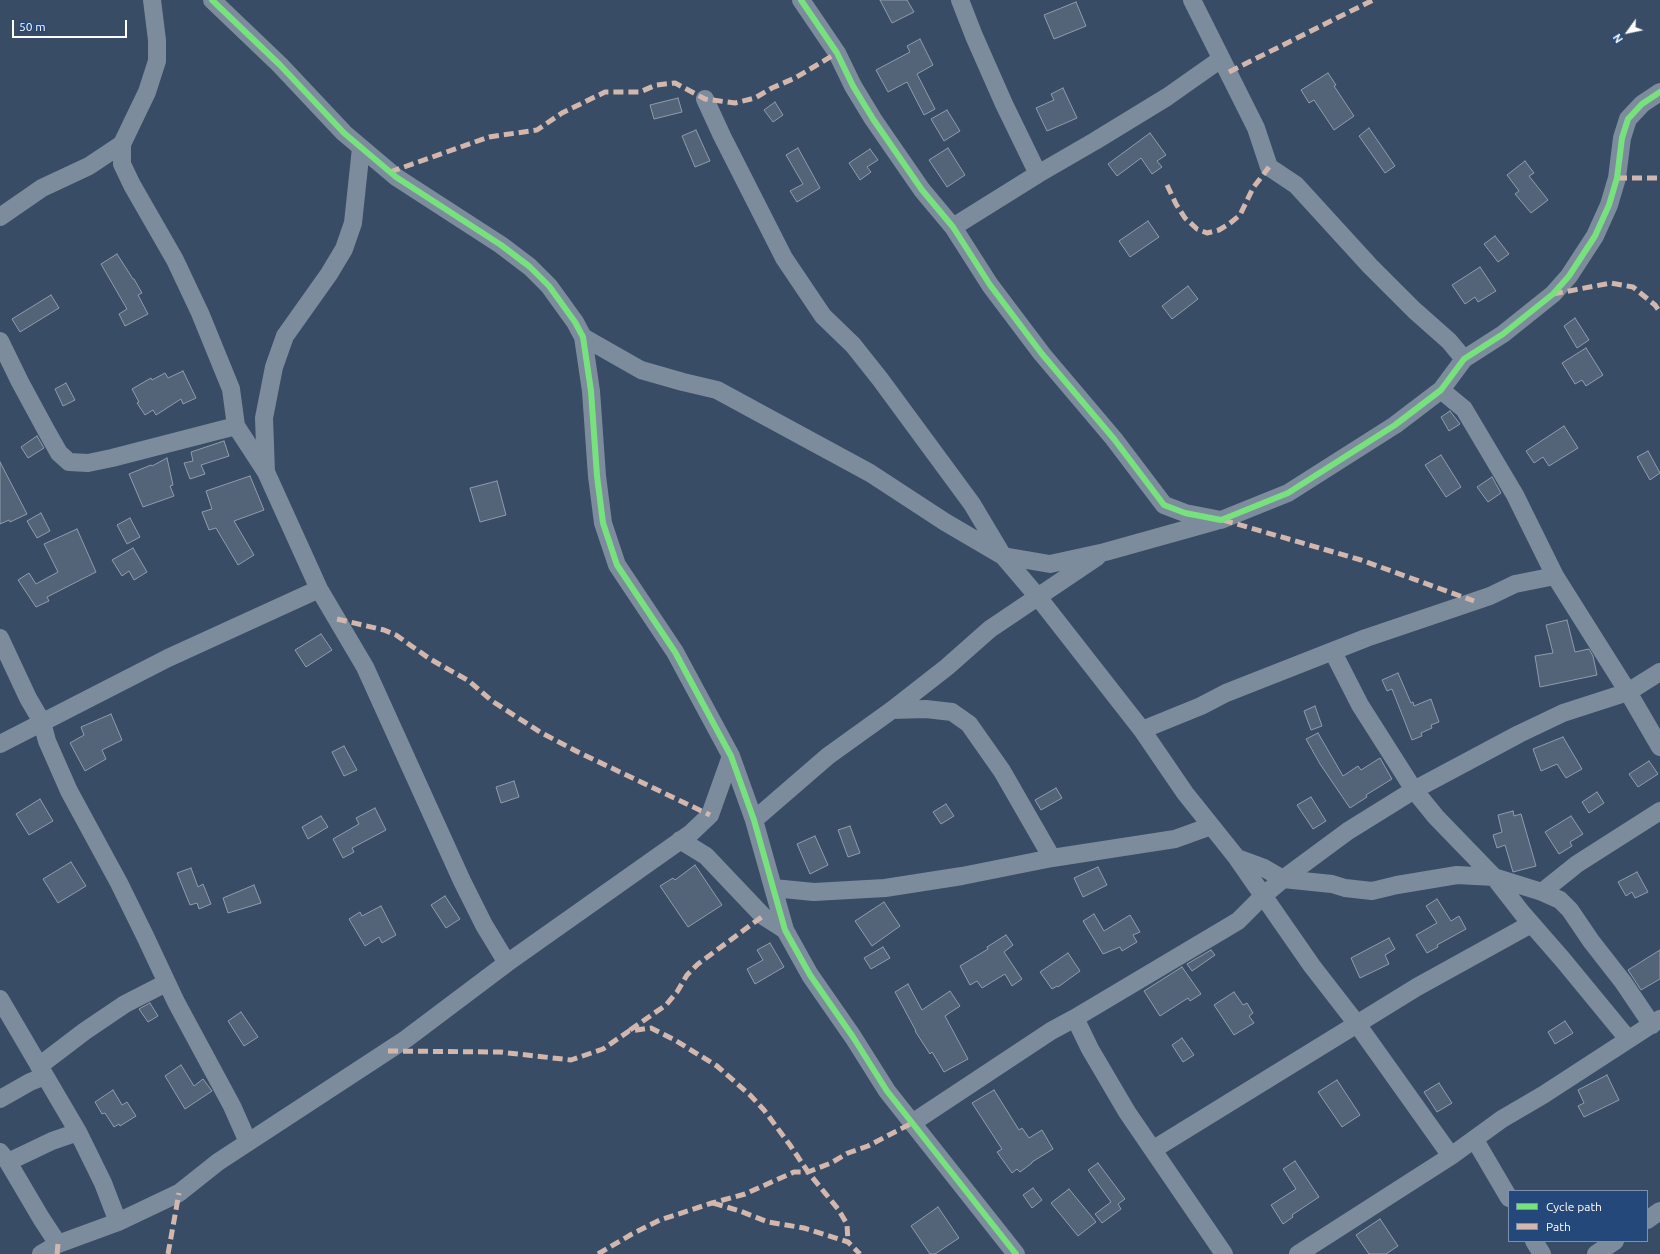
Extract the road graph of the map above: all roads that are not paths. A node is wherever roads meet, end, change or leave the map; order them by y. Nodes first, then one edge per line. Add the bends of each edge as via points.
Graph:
1 (152, 0) edge
2 (212, 0) edge
3 (801, 0) edge
4 (960, 0) edge
5 (1192, 0) edge
6 (1221, 59) junction
7 (1660, 92) edge
8 (705, 98) dead end
9 (122, 144) junction
10 (361, 148) junction
11 (1038, 174) junction
12 (0, 217) edge
13 (953, 227) junction
14 (583, 337) junction
15 (0, 340) edge
16 (1464, 359) junction
17 (1441, 390) junction
18 (236, 426) junction
19 (266, 472) junction
20 (1221, 520) junction
21 (1105, 552) junction
22 (1003, 556) junction
23 (1555, 576) junction
24 (319, 589) junction
25 (1038, 597) junction
26 (0, 638) edge
27 (1333, 652) junction
28 (1660, 672) edge
29 (1628, 692) junction
30 (892, 710) junction
31 (42, 722) junction
32 (1142, 730) junction
33 (0, 744) edge
34 (1660, 747) edge
35 (731, 756) junction
36 (1414, 790) junction
37 (1660, 811) edge
38 (754, 820) junction
39 (1211, 826) junction
40 (680, 840) junction
41 (1052, 858) junction
42 (1237, 858) junction
43 (1494, 876) junction
44 (1283, 879) junction
45 (773, 888) junction
46 (1542, 892) junction
47 (1264, 895) junction
48 (1531, 924) junction
49 (785, 930) junction
50 (506, 963) junction
51 (166, 983) junction
52 (0, 999) edge
53 (1075, 1018) junction
54 (1656, 1022) edge
55 (1357, 1024) junction
56 (1628, 1040) junction
57 (42, 1071) junction
58 (0, 1099) edge
59 (912, 1123) junction
60 (78, 1132) junction
61 (1475, 1140) junction
62 (248, 1142) junction
63 (1154, 1149) junction
64 (1451, 1156) junction
65 (4, 1157) edge
66 (1508, 1196) edge
67 (1660, 1211) edge
68 (1648, 1219) edge
69 (118, 1222) junction
70 (1535, 1242) edge
71 (1614, 1242) edge
72 (58, 1244) junction
73 (41, 1254) edge
74 (1016, 1254) edge
75 (1224, 1254) edge
76 (1298, 1254) edge
77 (1542, 1254) edge
78 (1596, 1254) edge

1 - 9 street via 157,61 147,92
2 - 10 street
3 - 13 street via 837,53 873,119 922,190
4 - 11 street via 998,90
5 - 6 street
6 - 11 street via 1167,97
6 - 16 street via 1256,128 1269,167 1296,185 1370,266 1449,341
7 - 16 street via 1642,104 1628,119 1609,205 1595,236 1569,276 1553,294 1503,334
8 - 22 street via 769,230 801,285 823,316 853,345 880,379 972,504
9 - 12 street via 89,166 42,188
9 - 18 street via 121,158 125,171 175,260 231,388
10 - 14 street via 396,178 502,245 530,267 549,286
10 - 19 street via 353,223 344,249 330,274 285,336 274,367 264,418
11 - 13 street
13 - 20 street via 990,285 1042,354 1114,439 1164,505 1185,513
14 - 22 street via 641,370 718,390 870,473
14 - 35 street via 591,391 603,523 617,565 675,652
15 - 18 street via 59,453 69,462 88,463 112,458
16 - 17 street
17 - 20 street via 1395,425 1288,493
17 - 23 street via 1464,409 1515,495
18 - 19 street
19 - 24 street
20 - 21 street
21 - 22 street via 1050,564
21 - 25 street
22 - 25 street
23 - 27 street via 1516,584 1490,596 1366,638
23 - 29 street
24 - 31 street via 164,660
24 - 50 street via 365,667 462,881
25 - 30 street via 990,630
25 - 32 street
26 - 31 street
27 - 32 street via 1226,693
27 - 36 street via 1360,705
28 - 29 street
29 - 34 street
29 - 36 street via 1563,713
30 - 38 street via 828,756
30 - 41 street via 926,709 952,712 969,724 1002,771
31 - 33 street
31 - 51 street via 47,741 69,791 119,883
32 - 39 street
35 - 38 street
35 - 40 street via 710,815
36 - 43 street via 1436,817
36 - 44 street via 1348,831
37 - 46 street via 1577,864
38 - 45 street
39 - 41 street via 1175,839
39 - 42 street
40 - 49 street via 706,856 763,916
40 - 50 street
41 - 45 street via 885,888 814,892
42 - 44 street via 1264,868
42 - 47 street
43 - 44 street via 1457,875 1372,891
43 - 46 street
43 - 48 street
44 - 47 street
45 - 49 street
46 - 54 street via 1560,900 1570,910 1582,930
47 - 53 street via 1238,921
47 - 55 street via 1312,966
48 - 55 street via 1417,987
48 - 56 street
49 - 59 street via 810,975 887,1091
50 - 62 street via 406,1039
51 - 57 street via 110,1014
51 - 62 street via 232,1106
52 - 57 street
53 - 59 street
53 - 63 street via 1127,1112
54 - 56 street
55 - 63 street
55 - 64 street
56 - 61 street via 1502,1119
57 - 58 street via 30,1082
57 - 60 street
59 - 74 street
60 - 65 street
60 - 69 street via 106,1190
61 - 64 street
61 - 66 street
62 - 69 street via 179,1193
63 - 75 street
64 - 76 street
65 - 72 street
67 - 68 street
69 - 72 street
70 - 77 street
71 - 78 street
72 - 73 street

